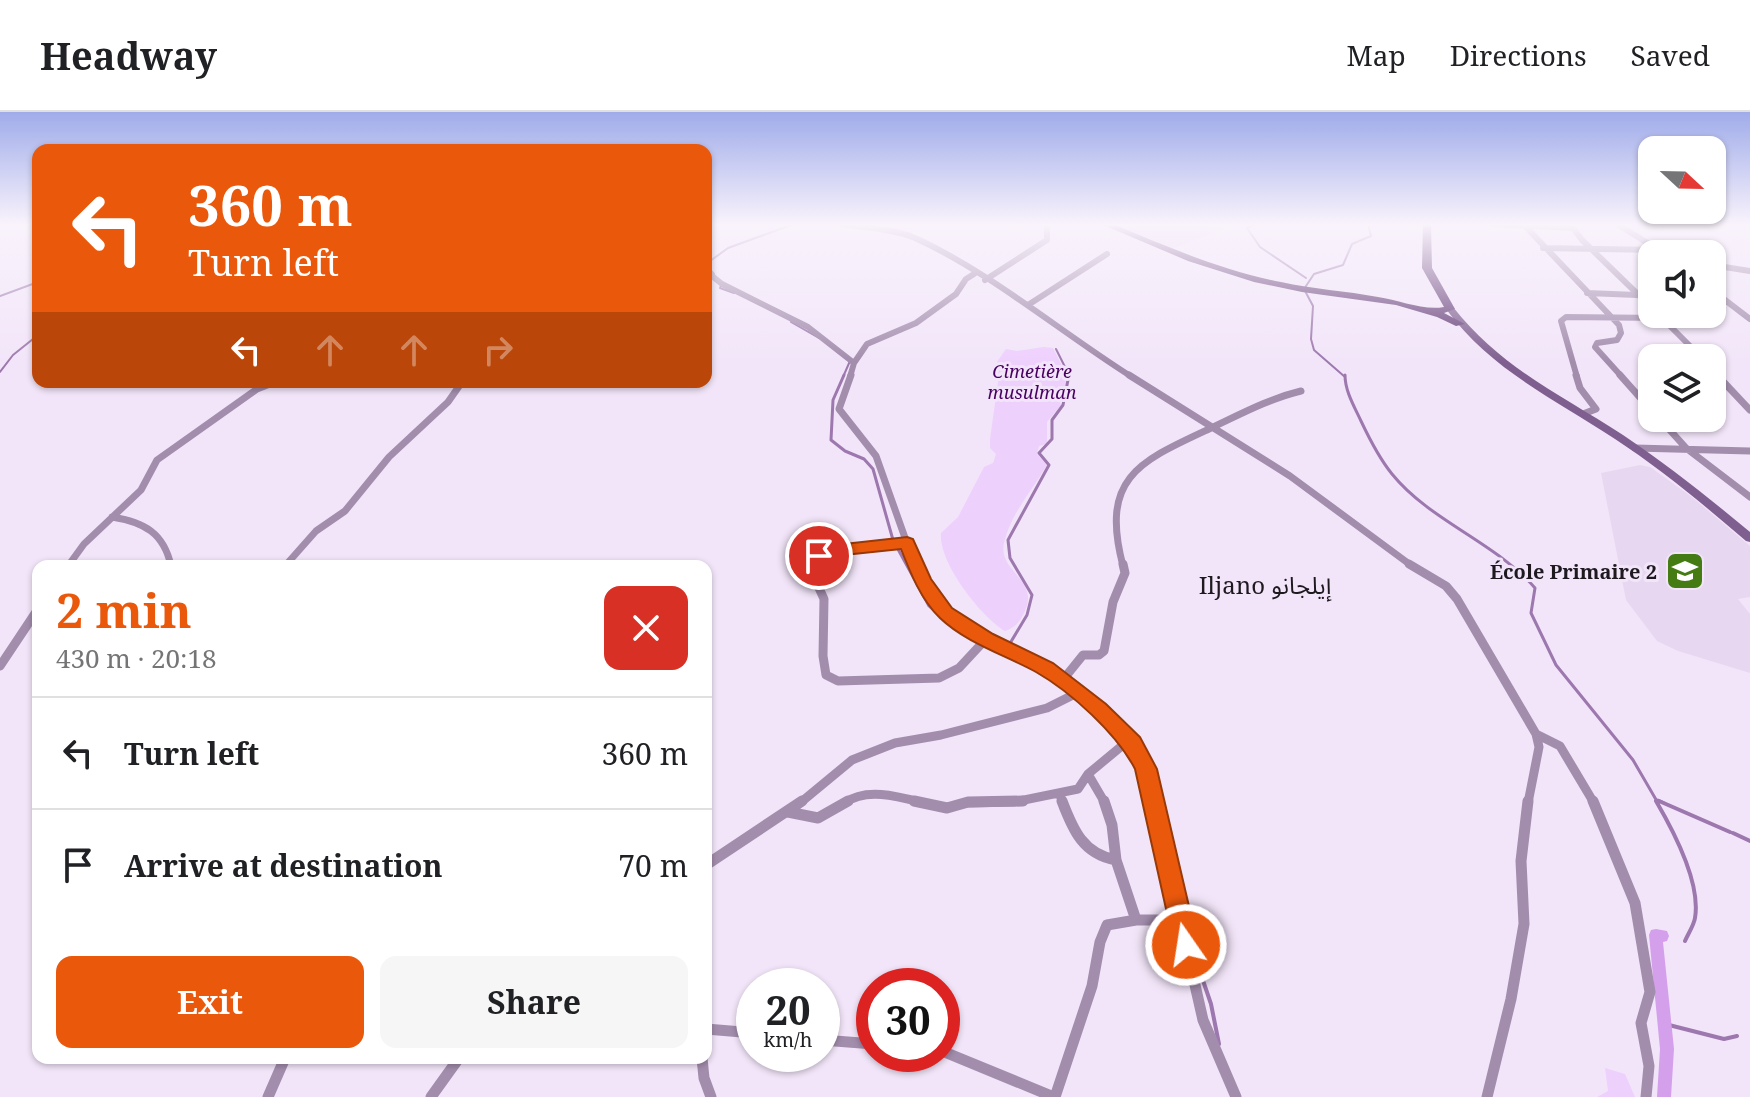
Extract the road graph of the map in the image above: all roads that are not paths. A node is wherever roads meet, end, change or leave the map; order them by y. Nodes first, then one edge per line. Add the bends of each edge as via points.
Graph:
1 (967, 270) edge
2 (1001, 270) edge
3 (1082, 270) edge
4 (1228, 270) edge
5 (1428, 270) edge
6 (1564, 270) edge
7 (1612, 270) edge
8 (974, 274) junction
9 (712, 276) edge
10 (985, 280) junction
11 (1587, 293) junction
12 (1638, 295) joint
13 (1726, 301) edge
14 (1028, 305) junction
15 (1446, 305) junction
16 (1405, 306) junction
17 (1430, 312) junction
18 (1610, 316) junction
19 (1638, 316) edge
20 (1750, 319) edge
21 (1460, 324) junction
22 (1672, 328) edge
23 (1688, 344) edge
24 (854, 363) junction
25 (1726, 384) edge
26 (260, 388) edge
27 (458, 388) edge
28 (1301, 391) dead end
29 (1638, 395) edge
30 (1750, 410) edge
31 (1583, 414) junction
32 (1215, 428) junction
33 (1672, 432) edge
34 (1635, 448) junction
35 (1686, 448) junction
36 (1750, 451) edge
37 (1750, 497) edge
38 (112, 517) junction
39 (1750, 538) edge
40 (907, 543) junction
41 (72, 560) edge
42 (170, 560) edge
43 (290, 560) edge
44 (32, 618) edge
45 (986, 639) junction
46 (0, 666) edge
47 (1062, 681) junction
48 (1077, 693) junction
49 (1536, 734) junction
50 (1129, 740) junction
51 (1088, 774) junction
52 (1060, 795) junction
53 (788, 812) junction
54 (1116, 860) junction
55 (712, 861) edge
56 (1136, 920) junction
57 (1181, 920) junction
58 (712, 1030) edge
59 (736, 1032) edge
60 (960, 1058) edge
61 (282, 1064) edge
62 (455, 1064) edge
63 (703, 1064) edge
64 (268, 1097) edge
65 (431, 1097) edge
66 (711, 1097) edge
67 (1054, 1097) edge
68 (1236, 1097) edge
69 (1487, 1097) edge
70 (1646, 1097) edge

1 - 8 street
2 - 10 street
3 - 14 street
4 - 16 main road via 1296,288
5 - 15 main road
6 - 11 street
7 - 12 street
8 - 10 street
8 - 24 street via 916,323 867,344
9 - 24 street via 838,346
10 - 14 street
11 - 12 street
11 - 18 street
13 - 20 street
14 - 32 street via 1075,341
15 - 16 main road
15 - 17 main road
15 - 21 main road
16 - 17 main road
17 - 21 main road
18 - 19 street
18 - 29 street via 1619,325 1620,336 1595,347
18 - 31 street via 1561,321 1580,388 1596,409
21 - 31 main road via 1494,356
22 - 23 street
24 - 40 street via 839,409 873,447
25 - 30 street
26 - 38 street via 159,458 141,490
27 - 43 street via 389,457 345,511 316,531
28 - 32 street
31 - 34 main road
32 - 47 street via 1157,453 1121,488 1115,509 1125,573 1113,602 1104,651 1083,655
32 - 49 street via 1290,476 1392,554 1446,586
33 - 35 street
34 - 35 street
34 - 39 main road
35 - 36 street
35 - 37 street
38 - 41 street
38 - 42 street via 137,521 154,531
40 - 45 street via 923,581 946,613
40 - 45 street via 806,558 823,596 826,675 838,681 939,678 959,668
44 - 46 street
45 - 47 street
47 - 48 street
48 - 50 street
48 - 53 street via 1047,708 895,743 852,760
49 - 69 street via 1539,747 1521,861 1524,924
49 - 70 street via 1560,746 1573,765 1635,903 1650,992 1641,1023 1649,1066
50 - 51 street
50 - 57 street via 1146,769
51 - 52 street via 1078,789
51 - 54 street via 1114,822
52 - 53 street via 947,808 885,794 851,798 818,818
52 - 54 street via 1082,844 1093,855
53 - 55 street
54 - 56 street
56 - 57 street
56 - 67 street via 1112,923 1104,932 1092,986
57 - 68 street via 1203,1020
58 - 59 street
60 - 67 street
61 - 64 street
62 - 65 street
63 - 66 street

